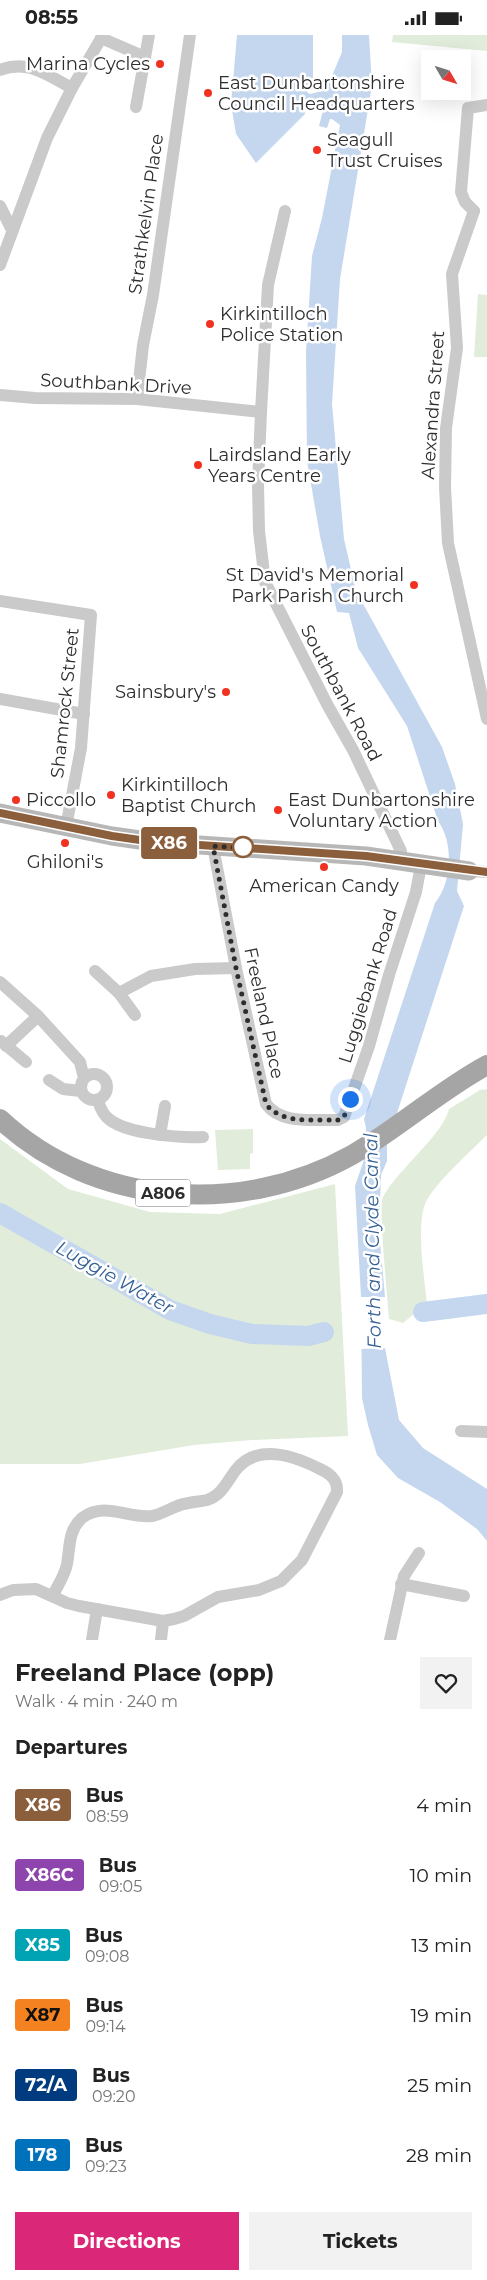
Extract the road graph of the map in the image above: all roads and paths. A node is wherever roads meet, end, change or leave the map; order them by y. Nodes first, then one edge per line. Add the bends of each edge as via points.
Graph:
1 (149, 35) edge
2 (190, 35) edge
3 (102, 37) edge
4 (145, 57) junction
5 (0, 70) edge
6 (72, 88) junction
7 (487, 105) edge
8 (136, 107) dead end
9 (0, 206) edge
10 (285, 211) dead end
11 (480, 212) edge
12 (12, 230) junction
13 (0, 265) edge
14 (0, 395) edge
15 (137, 399) junction
16 (261, 413) junction
17 (0, 601) edge
18 (0, 699) edge
19 (84, 714) junction
20 (487, 719) edge
21 (0, 813) edge
22 (66, 827) junction
23 (213, 846) junction
24 (401, 861) junction
25 (425, 865) junction
26 (478, 871) edge
27 (236, 968) junction
28 (95, 971) dead end
29 (0, 982) edge
30 (119, 993) junction
31 (135, 1015) dead end
32 (38, 1017) junction
33 (3, 1043) edge
34 (26, 1062) dead end
35 (487, 1065) edge
36 (84, 1078) junction
37 (50, 1080) dead end
38 (81, 1091) junction
39 (98, 1100) junction
40 (165, 1105) dead end
41 (344, 1117) joint
42 (0, 1119) edge
43 (160, 1135) junction
44 (203, 1137) dead end
45 (461, 1431) dead end
46 (487, 1432) edge
47 (419, 1553) dead end
48 (401, 1584) junction
49 (0, 1595) edge
50 (53, 1595) junction
51 (464, 1596) dead end
52 (97, 1609) junction
53 (163, 1621) junction
54 (92, 1640) edge
55 (161, 1640) edge
56 (390, 1640) edge

1 - 4 street
2 - 15 street, Strathkelvin Place
3 - 4 street
3 - 6 street
4 - 8 street
5 - 6 street via 13,65 34,67
6 - 12 street via 47,138
7 - 11 street via 468,108 461,192 465,202
9 - 12 street
10 - 16 street, Southbank Road via 268,285
11 - 20 street, Alexandra Street via 452,274 457,348 446,428 445,487 448,543
12 - 13 street
14 - 15 street, Southbank Drive
15 - 16 street, Southbank Drive
16 - 24 street, Southbank Road via 259,524 265,582 353,750 401,851
17 - 19 street, Shamrock Street via 88,613 92,619
18 - 19 street
19 - 22 street, Shamrock Street
21 - 22 street
22 - 23 street via 112,836
23 - 24 street
23 - 27 street, Freeland Place
24 - 25 street
25 - 26 street
25 - 41 street, Luggiebank Road
27 - 30 street via 195,969 151,976
27 - 41 street, Freeland Place via 266,1104 272,1112 284,1118 338,1120
28 - 30 street
29 - 32 street
30 - 31 street
32 - 33 street
32 - 36 street via 80,1062
33 - 34 street
35 - 42 main road, A806 via 340,1161 292,1181 218,1195 167,1194 118,1184 69,1167 35,1147
36 - 38 street
36 - 39 street via 96,1074 106,1082 105,1095
37 - 38 street via 63,1089
38 - 39 street via 86,1098
39 - 43 street via 102,1112 116,1124
40 - 43 street
43 - 44 street
45 - 46 street
47 - 48 street
48 - 51 street
48 - 56 street
49 - 50 street via 25,1588
50 - 52 street via 67,1603
50 - 53 street via 67,1564 72,1533 82,1518 95,1512 109,1510 140,1516 154,1515 208,1499 220,1492 244,1461 263,1454 276,1453 295,1458 332,1475 338,1493 306,1553 291,1573 270,1587 228,1594 184,1616
52 - 53 street
52 - 54 street
53 - 55 street

